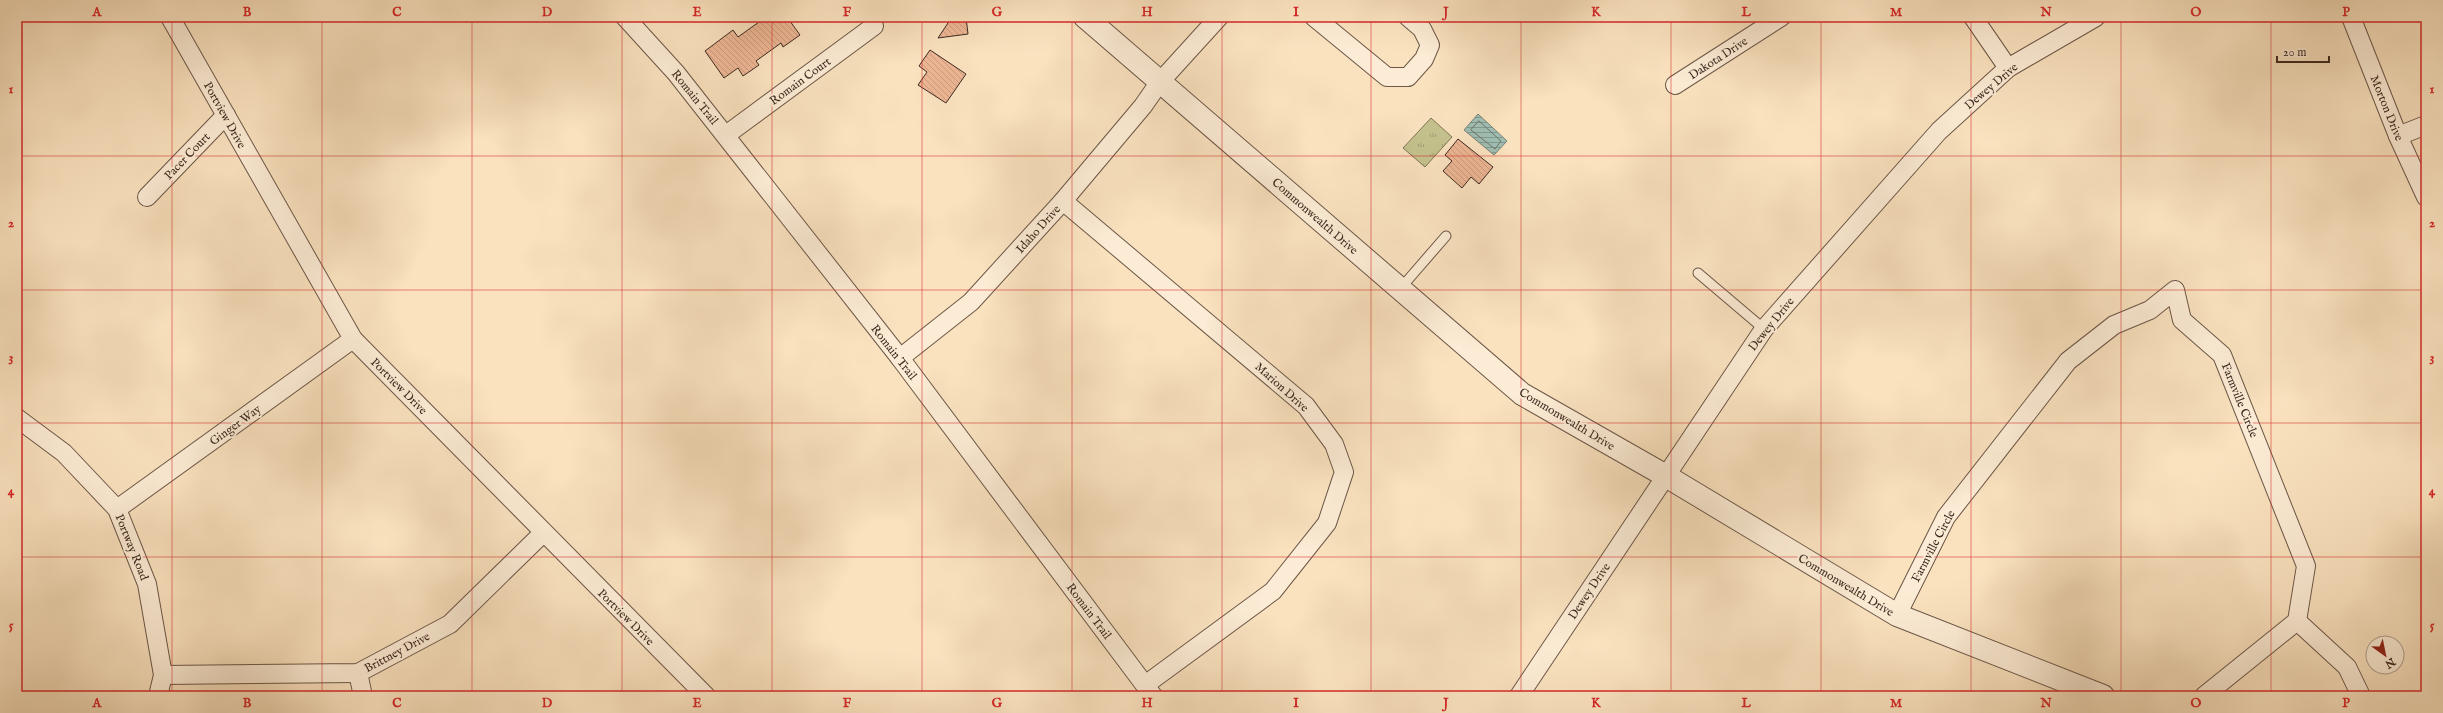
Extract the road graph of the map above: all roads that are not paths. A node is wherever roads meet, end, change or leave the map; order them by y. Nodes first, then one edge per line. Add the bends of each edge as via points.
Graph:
1 (170, 17) edge
2 (625, 17) edge
3 (1085, 17) edge
4 (1219, 17) edge
5 (1314, 17) edge
6 (1408, 17) edge
7 (1781, 17) edge
8 (1973, 17) edge
9 (2096, 17) edge
10 (2351, 17) edge
11 (874, 26) dead end
12 (2008, 68) junction
13 (1159, 83) junction
14 (1675, 86) dead end
15 (226, 115) junction
16 (2426, 125) edge
17 (726, 135) junction
18 (2398, 136) junction
19 (147, 197) dead end
20 (2426, 197) edge
21 (1063, 201) junction
22 (1446, 236) dead end
23 (1698, 273) dead end
24 (1400, 289) junction
25 (1764, 329) junction
26 (353, 339) junction
27 (900, 358) junction
28 (17, 418) edge
29 (1666, 476) junction
30 (117, 509) junction
31 (543, 533) junction
32 (1897, 615) junction
33 (2297, 621) junction
34 (358, 673) junction
35 (163, 675) junction
36 (1149, 691) edge
37 (158, 696) edge
38 (363, 696) edge
39 (706, 696) edge
40 (1519, 696) edge
41 (2103, 696) edge
42 (2204, 696) edge
43 (2360, 696) edge

1 - 15 street, Portview Drive
2 - 17 street, Romain Trail via 676,73
3 - 13 street, Commonwealth Drive
4 - 13 street, Idaho Drive
5 - 6 street via 1387,77 1408,77 1424,59 1430,45 1422,29
7 - 14 street, Dakota Drive
8 - 12 street
9 - 12 street, Dewey Drive
10 - 18 street, Morton Drive
11 - 17 street, Romain Court
12 - 25 street, Dewey Drive via 1939,131
13 - 21 street, Idaho Drive via 1143,106
13 - 24 street, Commonwealth Drive
15 - 19 street, Pacer Court
15 - 26 street, Portview Drive
16 - 18 street
17 - 27 street, Romain Trail
18 - 20 street, Morton Drive
21 - 27 street, Idaho Drive via 971,302
21 - 36 street, Marion Drive via 1306,406 1334,444 1344,472 1328,523 1273,591
22 - 24 lane
23 - 25 lane
24 - 29 street, Commonwealth Drive via 1522,394
25 - 29 street, Dewey Drive
26 - 30 street, Ginger Way
26 - 31 street, Portview Drive
27 - 36 street, Romain Trail
28 - 30 street, Portway Road via 64,453
29 - 32 street, Commonwealth Drive
29 - 40 street, Dewey Drive
30 - 35 street, Portway Road via 147,584
31 - 34 street, Brittney Drive via 450,624
31 - 39 street, Portview Drive
32 - 33 street, Farmville Circle via 1946,517 2068,361 2114,324 2150,310 2176,290 2182,320 2222,355 2306,566
32 - 41 street, Commonwealth Drive
33 - 42 street
33 - 43 street via 2347,667
34 - 35 street, Brittney Drive
34 - 38 street
35 - 37 street, Portway Road

